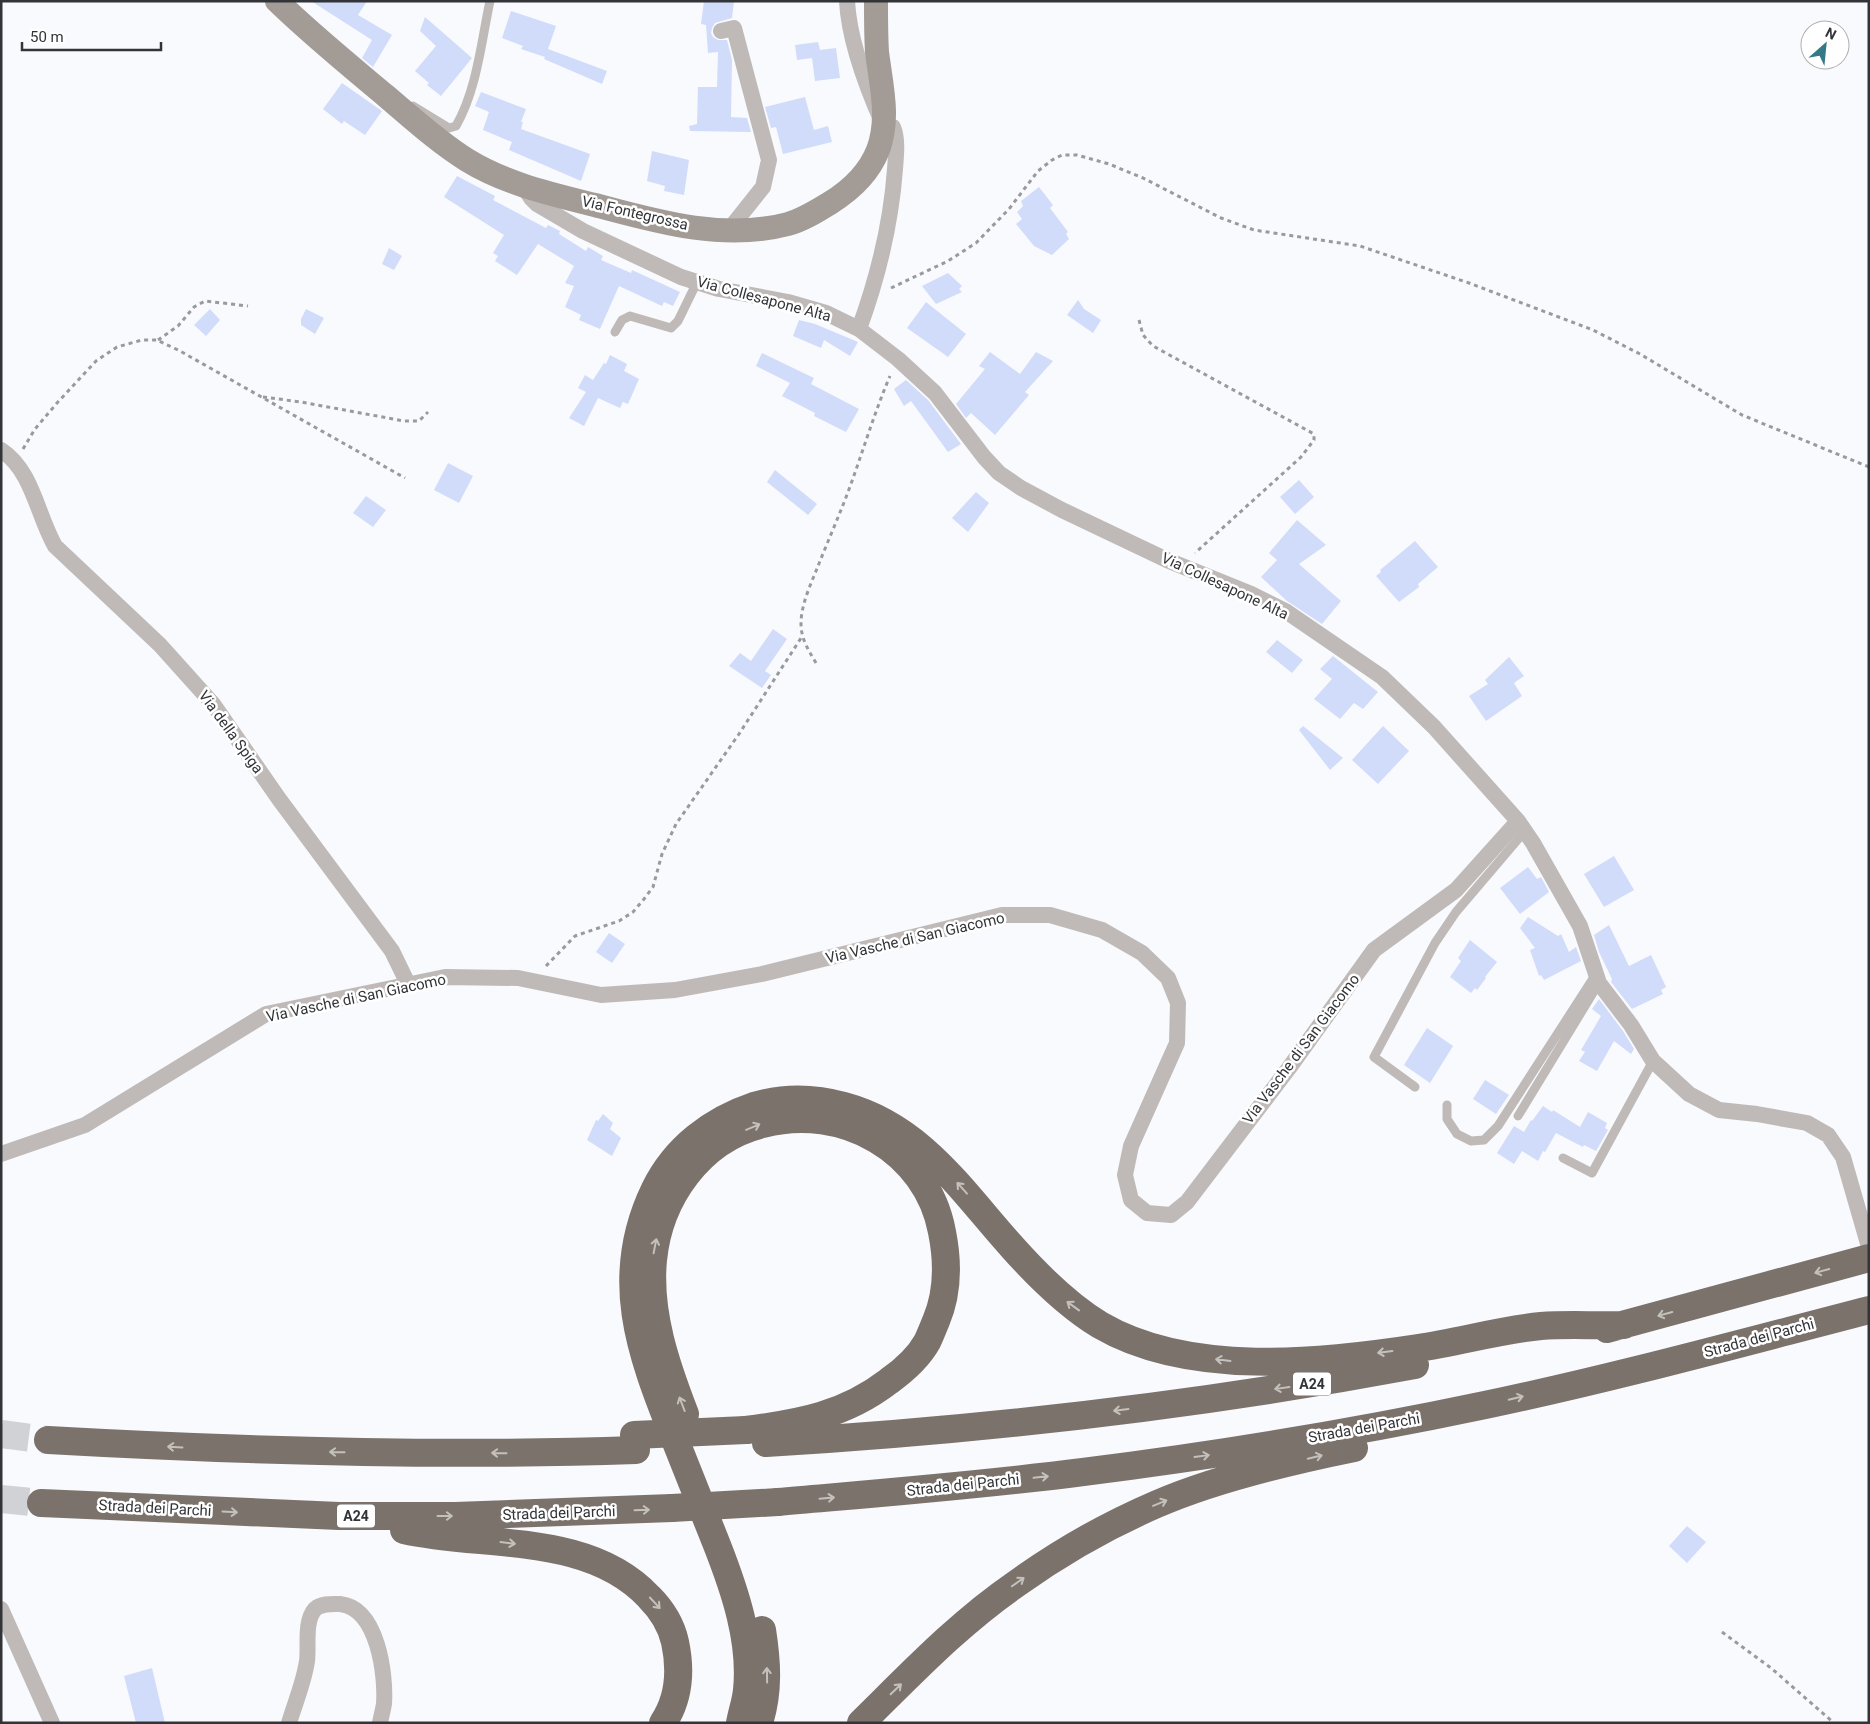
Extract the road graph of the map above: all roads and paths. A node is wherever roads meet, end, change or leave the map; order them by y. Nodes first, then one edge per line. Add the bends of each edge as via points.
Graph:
1 (277, 1) edge
2 (490, 1) edge
3 (846, 1) edge
4 (876, 1) edge
5 (721, 31) dead end
6 (381, 92) junction
7 (883, 124) junction
8 (524, 187) junction
9 (728, 231) junction
10 (697, 282) junction
11 (871, 297) junction
12 (248, 306) dead end
13 (1139, 320) dead end
14 (859, 329) junction
15 (615, 332) dead end
16 (157, 340) junction
17 (898, 359) junction
18 (260, 396) junction
19 (428, 412) dead end
20 (1, 450) edge
21 (15, 462) junction
22 (1869, 467) edge
23 (405, 478) dead end
24 (1182, 566) junction
25 (803, 636) junction
26 (816, 663) dead end
27 (1521, 826) junction
28 (518, 978) junction
29 (1597, 978) junction
30 (408, 984) junction
31 (1653, 1061) junction
32 (1415, 1087) dead end
33 (1446, 1105) dead end
34 (1518, 1116) dead end
35 (1, 1154) edge
36 (1563, 1158) dead end
37 (1869, 1247) edge
38 (1869, 1258) edge
39 (1869, 1310) edge
40 (1624, 1326) junction
41 (1486, 1405) junction
42 (745, 1437) junction
43 (48, 1440) tunnel mouth
44 (41, 1503) tunnel mouth
45 (339, 1516) junction
46 (1, 1609) edge
47 (1722, 1632) dead end
48 (52, 1723) edge
49 (288, 1723) edge
50 (380, 1723) edge
51 (664, 1723) edge
52 (740, 1723) edge
53 (760, 1723) edge
54 (861, 1723) edge
55 (1834, 1723) edge

1 - 6 street, Via Fontegrossa via 312,35
2 - 6 lane via 466,109 456,126 449,128 402,99
3 - 7 street via 870,94
4 - 7 street, Via Fontegrossa via 877,51 884,95
5 - 9 street via 734,28 770,160 763,187
6 - 8 street, Via Fontegrossa via 467,160
7 - 9 street, Via Fontegrossa via 872,161 865,173 841,196 790,223 757,230
7 - 11 street via 893,127 895,132 896,161 892,202
8 - 9 street, Via Fontegrossa via 661,222
8 - 10 street, Via Collesapone Alta via 537,204 583,231
10 - 14 street, Via Collesapone Alta via 816,310
10 - 15 lane via 678,321 671,328 630,316 622,320
11 - 14 street
11 - 22 path via 948,261 976,243 1009,209 1038,171 1057,157 1077,155 1143,178 1222,218 1254,230 1360,246 1593,330 1742,415
12 - 16 path via 205,301
13 - 24 path via 1143,335 1153,346 1314,434 1314,440 1301,457
14 - 17 street, Via Collesapone Alta
16 - 18 path
16 - 21 path via 142,340 117,347 96,361 35,429
17 - 24 street, Via Collesapone Alta via 935,393 999,473 1062,510
17 - 25 path via 876,409 808,592 801,624
18 - 19 path via 404,421 420,421
18 - 23 path
20 - 21 street, Via della Spiga
21 - 30 street, Via della Spiga via 30,486 46,532 55,546 160,646 213,704 392,951
24 - 27 street, Via Collesapone Alta via 1286,612 1382,677 1434,727
25 - 26 path
25 - 28 path via 676,824 662,854 653,887 644,899 619,922 575,936 543,969
27 - 28 street, Via Vasche di San Giacomo via 1456,890 1374,950 1187,1202 1171,1215 1147,1213 1131,1200 1125,1175 1131,1146 1176,1043 1178,1003 1168,978 1142,953 1102,930 1050,915 1002,916 762,974 675,990 601,995
27 - 29 street, Via Collesapone Alta via 1580,926
27 - 32 lane via 1435,943 1374,1057
28 - 30 street, Via Vasche di San Giacomo via 446,977
29 - 31 street, Via Collesapone Alta
29 - 33 lane via 1498,1126 1484,1140 1471,1141 1456,1134 1447,1119
29 - 34 lane
30 - 35 street, Via Vasche di San Giacomo via 266,1014 85,1125
31 - 36 lane via 1592,1173
31 - 37 street, Via Collesapone Alta via 1689,1094 1719,1110 1807,1123 1828,1135 1842,1157
38 -> 40 highway, A24
41 -> 39 highway, Strada dei Parchi / A24 via 1674,1361
40 -> 42 highway, A24 via 1324,1382 1201,1400 994,1426 881,1436
40 -> 52 highway via 1541,1326 1419,1348 1345,1357 1236,1362 1191,1357 1157,1348 1104,1327 1069,1304 1011,1246 942,1166 883,1121 824,1101 796,1099 745,1109 719,1121 695,1138 674,1158 658,1182 642,1215 634,1254 633,1291 648,1368 740,1610 747,1654 747,1692
45 -> 41 highway, Strada dei Parchi / A24, bridge via 455,1516 672,1508 967,1485 1221,1453
54 -> 41 highway via 976,1614 1056,1557 1120,1521 1158,1503 1264,1469 1427,1433
42 -> 43 highway, A24 via 635,1442 539,1453 208,1449
53 -> 42 highway via 767,1680 757,1603 662,1346 652,1290 653,1259 669,1201 685,1174 708,1151 732,1136 762,1124 794,1119 831,1122 861,1131 889,1146 927,1189 940,1220 946,1253 946,1284 940,1311 926,1344 905,1369 872,1394 847,1408 818,1418
44 -> 45 highway, Strada dei Parchi / A24
45 -> 51 highway via 410,1532 531,1546 587,1558 618,1572 662,1610 672,1632 679,1658 678,1686
46 - 48 street
47 - 55 path via 1771,1668
49 - 50 street via 307,1661 310,1618 316,1608 328,1604 344,1605 363,1615 373,1634 382,1664 384,1705

